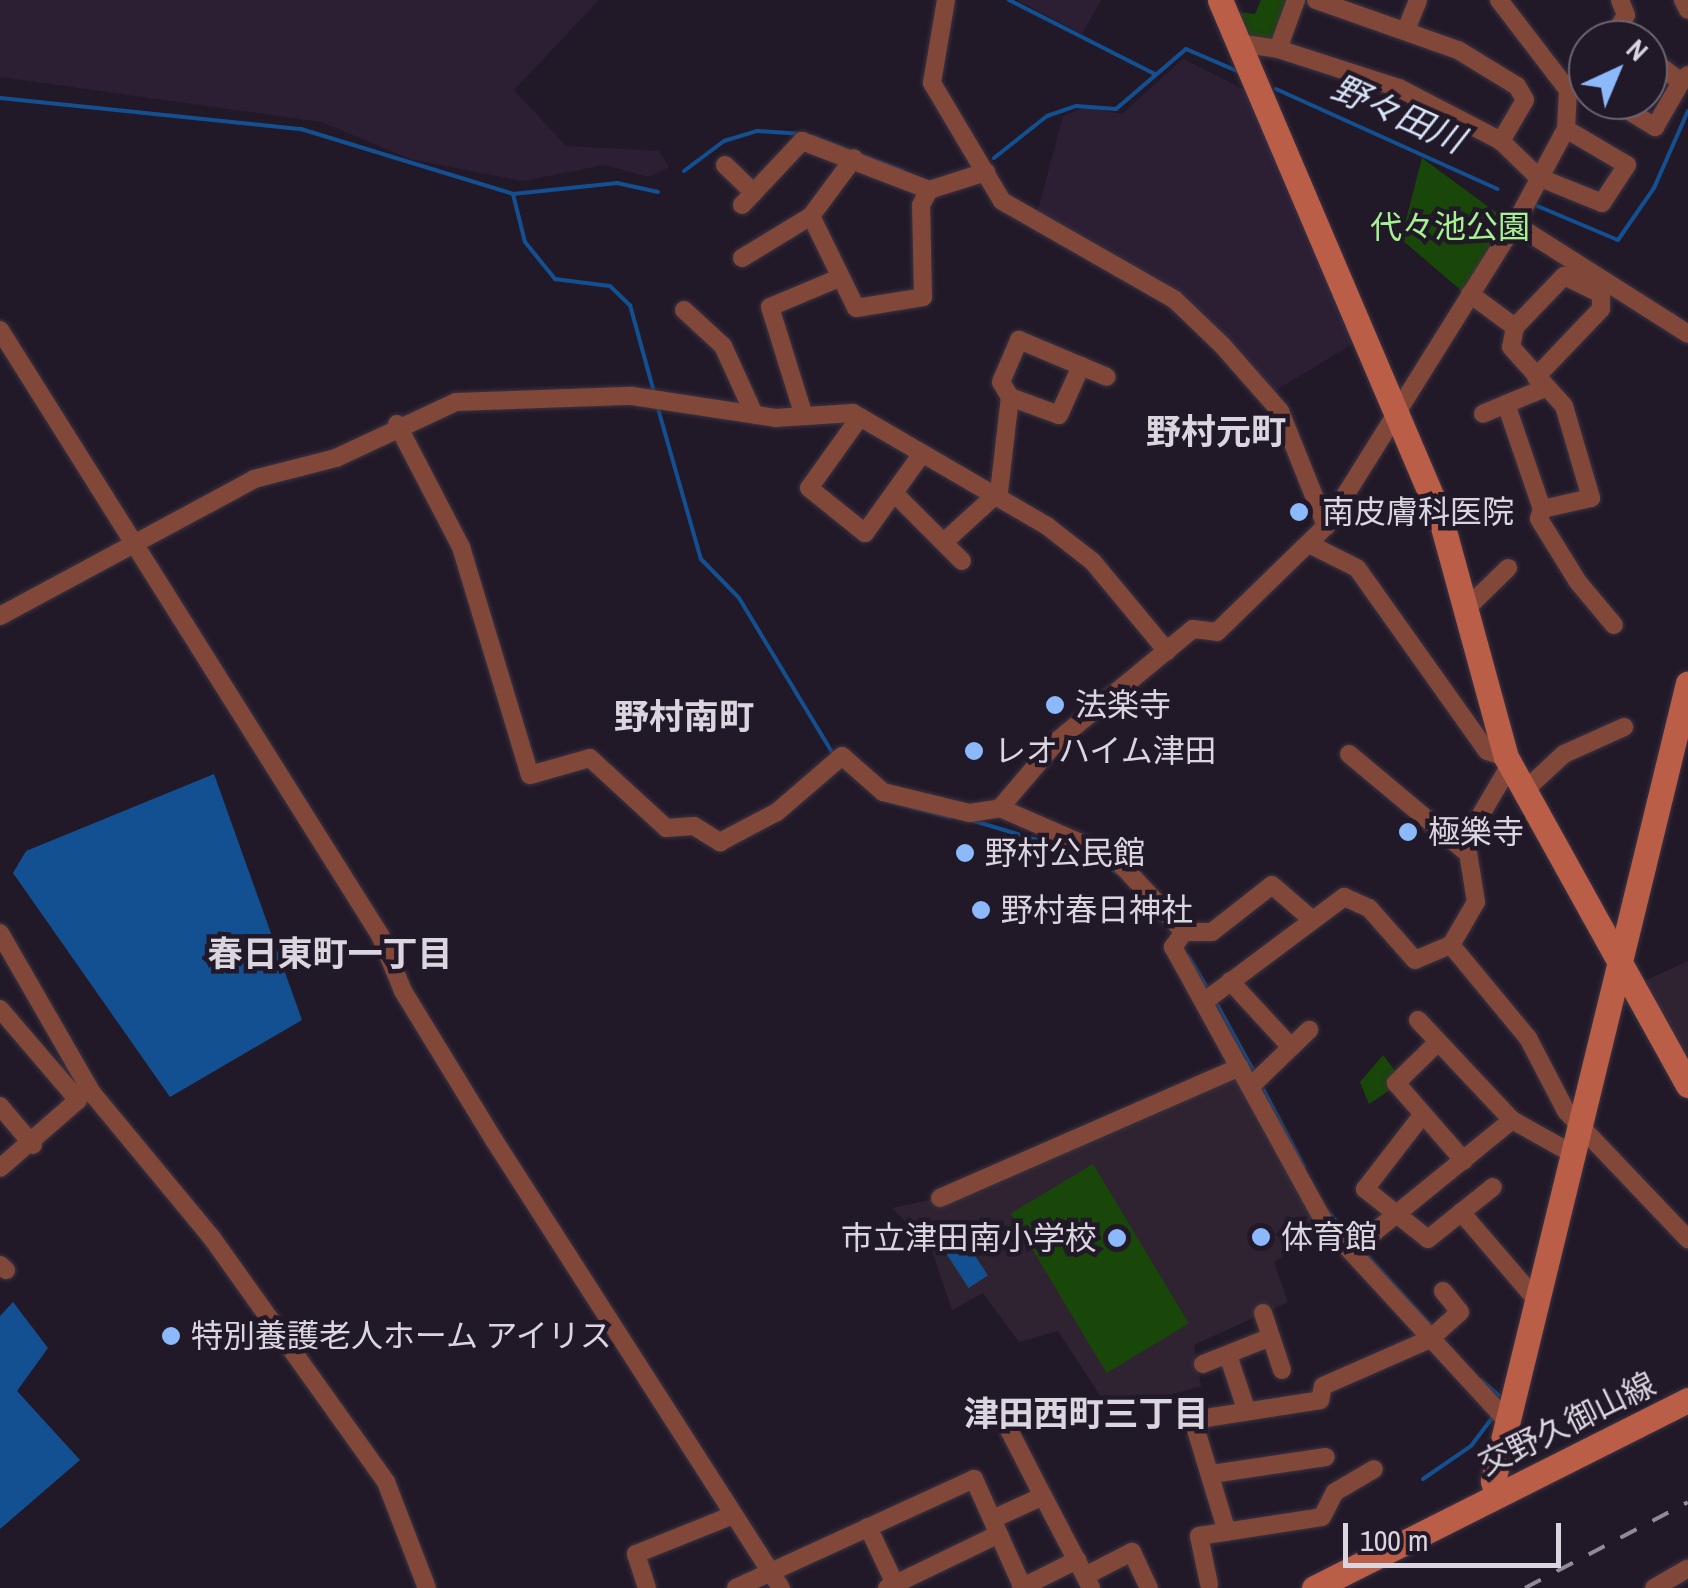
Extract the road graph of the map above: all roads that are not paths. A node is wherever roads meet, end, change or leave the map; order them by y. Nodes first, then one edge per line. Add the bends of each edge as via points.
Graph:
1 (946, 0) edge
2 (1220, 0) edge
3 (1296, 0) edge
4 (1316, 0) edge
5 (1418, 0) edge
6 (1499, 0) edge
7 (1684, 0) edge
8 (1688, 10) edge
9 (1406, 30) junction
10 (1238, 43) junction
11 (1278, 49) junction
12 (1684, 78) edge
13 (1568, 90) joint
14 (1668, 105) edge
15 (1566, 128) junction
16 (1501, 141) junction
17 (854, 158) junction
18 (724, 166) dead end
19 (986, 172) junction
20 (1538, 177) junction
21 (929, 190) junction
22 (811, 216) junction
23 (1515, 224) junction
24 (742, 258) dead end
25 (839, 278) junction
26 (1470, 294) junction
27 (684, 310) dead end
28 (1515, 327) junction
29 (0, 330) edge
30 (1688, 334) edge
31 (1082, 366) junction
32 (1107, 377) dead end
33 (1541, 383) junction
34 (1010, 397) junction
35 (1506, 404) junction
36 (804, 413) junction
37 (1399, 413) junction
38 (754, 414) junction
39 (1483, 414) dead end
40 (860, 417) junction
41 (398, 424) junction
42 (921, 455) junction
43 (999, 492) junction
44 (894, 493) junction
45 (1542, 509) junction
46 (1326, 526) junction
47 (944, 542) junction
48 (1309, 544) junction
49 (133, 549) junction
50 (962, 561) dead end
51 (1508, 569) dead end
52 (1468, 607) junction
53 (0, 616) edge
54 (1614, 625) dead end
55 (1168, 651) junction
56 (1688, 683) edge
57 (1624, 728) dead end
58 (1349, 754) dead end
59 (1508, 761) junction
60 (1522, 793) junction
61 (1000, 808) junction
62 (1466, 851) junction
63 (1310, 918) junction
64 (0, 933) edge
65 (1180, 937) junction
66 (1451, 945) junction
67 (1620, 974) junction
68 (1230, 981) junction
69 (1209, 998) junction
70 (3, 1016) edge
71 (1418, 1020) dead end
72 (1309, 1030) dead end
73 (1438, 1042) junction
74 (1291, 1047) junction
75 (1240, 1066) junction
76 (1256, 1081) junction
77 (1688, 1085) edge
78 (0, 1106) edge
79 (1422, 1114) junction
80 (1512, 1120) junction
81 (1582, 1126) junction
82 (33, 1145) junction
83 (1575, 1155) junction
84 (1464, 1161) junction
85 (0, 1168) edge
86 (1494, 1187) dead end
87 (940, 1198) dead end
88 (1688, 1211) edge
89 (1461, 1212) junction
90 (1400, 1213) junction
91 (1670, 1222) junction
92 (1688, 1239) edge
93 (1359, 1246) junction
94 (1443, 1291) dead end
95 (1538, 1303) junction
96 (1263, 1313) dead end
97 (1436, 1334) junction
98 (1271, 1338) junction
99 (1228, 1355) junction
100 (1203, 1364) dead end
101 (1282, 1370) dead end
102 (1688, 1400) edge
103 (1245, 1406) junction
104 (1508, 1422) junction
105 (1008, 1428) dead end
106 (1326, 1456) dead end
107 (1374, 1469) dead end
108 (1212, 1474) junction
109 (1497, 1495) junction
110 (1043, 1496) junction
111 (733, 1515) junction
112 (996, 1526) junction
113 (868, 1527) junction
114 (1226, 1532) junction
115 (1688, 1568) edge
116 (1084, 1575) edge
117 (776, 1581) edge
118 (893, 1587) edge
119 (1210, 1587) edge
120 (426, 1588) edge
121 (647, 1588) edge
122 (736, 1588) edge
123 (1022, 1588) edge
124 (1149, 1588) edge
125 (1314, 1588) edge
126 (1654, 1588) edge

1 - 19 street via 932,84
2 - 10 street
3 - 11 street
4 - 9 street
5 - 9 street
6 - 13 street
7 - 8 street
9 - 16 street via 1517,86 1525,100
10 - 11 street
10 - 37 street
11 - 16 street via 1399,88
12 - 14 street
13 - 15 street
15 - 20 street
15 - 20 street via 1627,165 1602,203
16 - 20 street
17 - 18 street via 802,141 748,199
17 - 21 street
17 - 22 street
19 - 21 street
19 - 46 street via 1002,201 1030,222 1122,266 1222,345 1280,411
20 - 23 street
21 - 25 street via 916,236 923,297 856,308
22 - 24 street
22 - 25 street
23 - 26 street
23 - 30 street
25 - 36 street via 770,307
26 - 28 street
26 - 37 street
27 - 38 street via 723,346
28 - 33 street via 1511,347
28 - 33 street via 1564,276 1601,294 1601,309
29 - 49 street
31 - 32 street
31 - 34 street via 1058,414
31 - 34 street via 1019,340 1000,382
33 - 35 street
33 - 45 street via 1564,406 1591,498
34 - 43 street
35 - 39 street
35 - 45 street
36 - 38 street
36 - 40 street
37 - 46 street
37 - 52 street
38 - 41 street via 654,398 456,402
40 - 42 street
40 - 44 street via 809,488 864,533
41 - 49 street via 336,458 254,479
41 - 61 street via 461,547 530,775 590,758 666,828 694,826 720,842 777,812 838,760 883,792 919,805
42 - 43 street
42 - 44 street
43 - 47 street
43 - 55 street via 1093,562
44 - 47 street
45 - 54 street via 1538,519
46 - 48 street
47 - 50 street
48 - 55 street via 1216,632 1193,628
48 - 59 street via 1357,568 1486,750
49 - 53 street
49 - 111 street
51 - 52 street
52 - 59 street
55 - 61 street via 1057,741
56 - 67 street
57 - 60 street via 1564,754
58 - 62 street
59 - 60 street
59 - 62 street
60 - 67 street
61 - 65 street via 1115,858
62 - 66 street via 1476,902
63 - 65 street via 1272,885 1212,932
63 - 66 street via 1350,897 1415,960
63 - 68 street
64 - 120 street via 109,1118 212,1238 386,1482
65 - 69 street
66 - 81 street via 1528,1038 1548,1086
67 - 77 street
67 - 81 street
68 - 69 street
68 - 74 street
69 - 75 street
70 - 82 street via 78,1100
71 - 73 street
72 - 74 street
73 - 79 street via 1396,1083
73 - 80 street
74 - 76 street
75 - 76 street
75 - 87 street
76 - 93 street via 1325,1223
78 - 82 street
79 - 84 street
79 - 90 street via 1365,1189
80 - 83 street
80 - 84 street
81 - 83 street
81 - 91 street
82 - 85 street
83 - 95 street
84 - 90 street
86 - 89 street
88 - 91 street
89 - 90 street via 1428,1239
89 - 95 street
90 - 93 street
91 - 92 street
93 - 97 street
94 - 97 street via 1460,1312
95 - 104 street
96 - 98 street
97 - 103 street via 1323,1386 1320,1400
97 - 104 street
98 - 99 street
98 - 101 street
99 - 100 street
99 - 103 street
102 - 109 street, 交野久御山線
103 - 108 street via 1193,1420
104 - 109 street
105 - 110 street
106 - 108 street
107 - 114 street via 1335,1492 1322,1518
108 - 114 street
109 - 125 street, 交野久御山線
110 - 112 street
110 - 116 street
111 - 117 street
111 - 121 street via 636,1554
112 - 113 street via 974,1478
112 - 118 street
112 - 123 street
113 - 117 street
113 - 118 street
114 - 119 street via 1198,1536
115 - 126 street
116 - 123 street
116 - 124 street via 1132,1552
117 - 122 street

